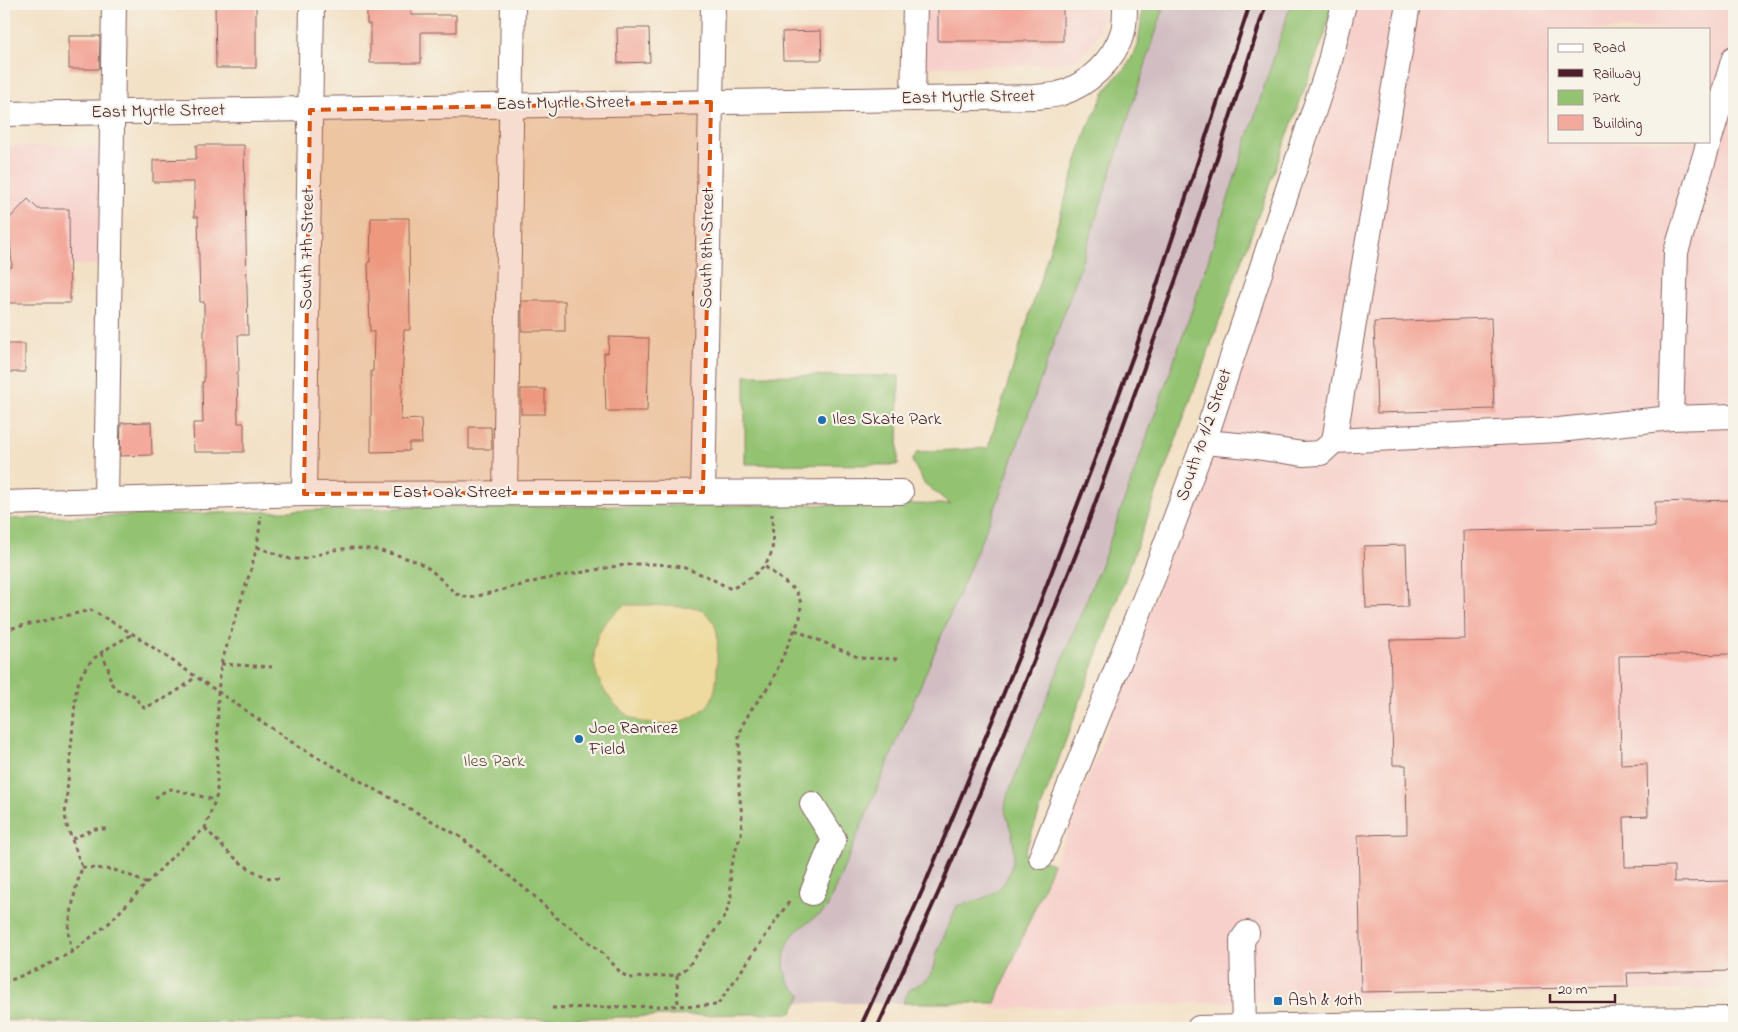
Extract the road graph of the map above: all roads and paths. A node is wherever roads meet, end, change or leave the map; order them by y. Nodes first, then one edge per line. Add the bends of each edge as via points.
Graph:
1 (114, 4) edge
2 (312, 4) edge
3 (513, 4) edge
4 (713, 4) edge
5 (915, 4) edge
6 (1126, 4) edge
7 (1344, 4) edge
8 (1408, 4) edge
9 (1734, 58) edge
10 (913, 100) junction
11 (711, 102) junction
12 (511, 105) junction
13 (310, 110) junction
14 (112, 113) junction
15 (4, 114) edge
16 (1710, 138) edge
17 (1709, 142) edge
18 (1734, 416) edge
19 (1671, 418) junction
20 (1334, 441) junction
21 (1204, 442) junction
22 (703, 492) junction
23 (901, 492) dead end
24 (505, 493) junction
25 (304, 494) junction
26 (106, 500) junction
27 (4, 502) edge
28 (262, 512) dead end
29 (772, 513) dead end
30 (257, 547) junction
31 (763, 565) junction
32 (4, 630) edge
33 (795, 630) junction
34 (133, 634) junction
35 (101, 653) junction
36 (901, 659) dead end
37 (220, 664) junction
38 (272, 667) dead end
39 (195, 677) junction
40 (218, 693) junction
41 (155, 798) dead end
42 (215, 800) junction
43 (812, 804) dead end
44 (205, 828) junction
45 (107, 829) dead end
46 (72, 839) junction
47 (1041, 857) dead end
48 (82, 867) junction
49 (283, 879) dead end
50 (147, 884) junction
51 (804, 893) joint
52 (1247, 933) dead end
53 (72, 952) junction
54 (677, 975) junction
55 (4, 983) edge
56 (678, 1006) junction
57 (552, 1008) dead end
58 (1734, 1019) edge
59 (1602, 1024) edge
60 (1644, 1024) edge
61 (1422, 1026) edge
62 (1244, 1027) edge
63 (1199, 1028) edge

1 - 14 street
2 - 13 street, South 7th Street
3 - 12 street
4 - 11 street, South 8th Street
5 - 10 street
6 - 10 street, East Myrtle Street via 1124,29 1110,59 1073,88 1035,97
7 - 21 street, South 10 1/2 Street via 1329,65
8 - 20 street
9 - 16 street
10 - 11 street, East Myrtle Street
11 - 12 street, East Myrtle Street
11 - 22 street, South 8th Street
12 - 13 street, East Myrtle Street
12 - 24 street
13 - 14 street, East Myrtle Street
13 - 25 street, South 7th Street
14 - 15 street, East Myrtle Street
14 - 26 street
17 - 19 street via 1676,252
18 - 19 street
19 - 20 street via 1559,430
20 - 21 street via 1321,452 1303,454
21 - 47 street, South 10 1/2 Street
22 - 23 street, East Oak Street
22 - 24 street, East Oak Street
24 - 25 street, East Oak Street
25 - 26 street, East Oak Street
26 - 27 street, East Oak Street
28 - 30 path
29 - 31 path via 772,554
30 - 31 path via 290,559 303,559 334,550 372,549 418,562 456,594 470,598 545,579 636,564 682,567 731,589 743,584
30 - 37 path
31 - 33 path via 796,591 801,603
32 - 34 path via 91,610
33 - 36 path via 860,658
33 - 54 path via 771,683 751,710 740,736 741,834 730,868 729,907 722,922 687,968
34 - 35 path
34 - 39 path
35 - 39 path via 111,683 116,689 133,695 144,708 183,688
35 - 46 path via 87,665 79,678 76,692 65,815
37 - 38 path
37 - 40 path
39 - 40 path
40 - 42 path
40 - 54 path via 298,747 459,836 606,956 621,974 629,978
41 - 42 path via 172,789
42 - 44 path
43 - 51 street via 834,839
44 - 49 path via 232,856 251,869 267,877
44 - 50 path
45 - 46 path via 94,829
46 - 48 path
48 - 50 path via 114,870
48 - 53 path via 68,931
50 - 53 path via 108,924
51 - 56 path via 719,1005
52 - 62 street via 1242,940
53 - 55 path
54 - 56 path
56 - 57 path
58 - 60 street
59 - 60 street
59 - 61 street
61 - 62 street
62 - 63 street

